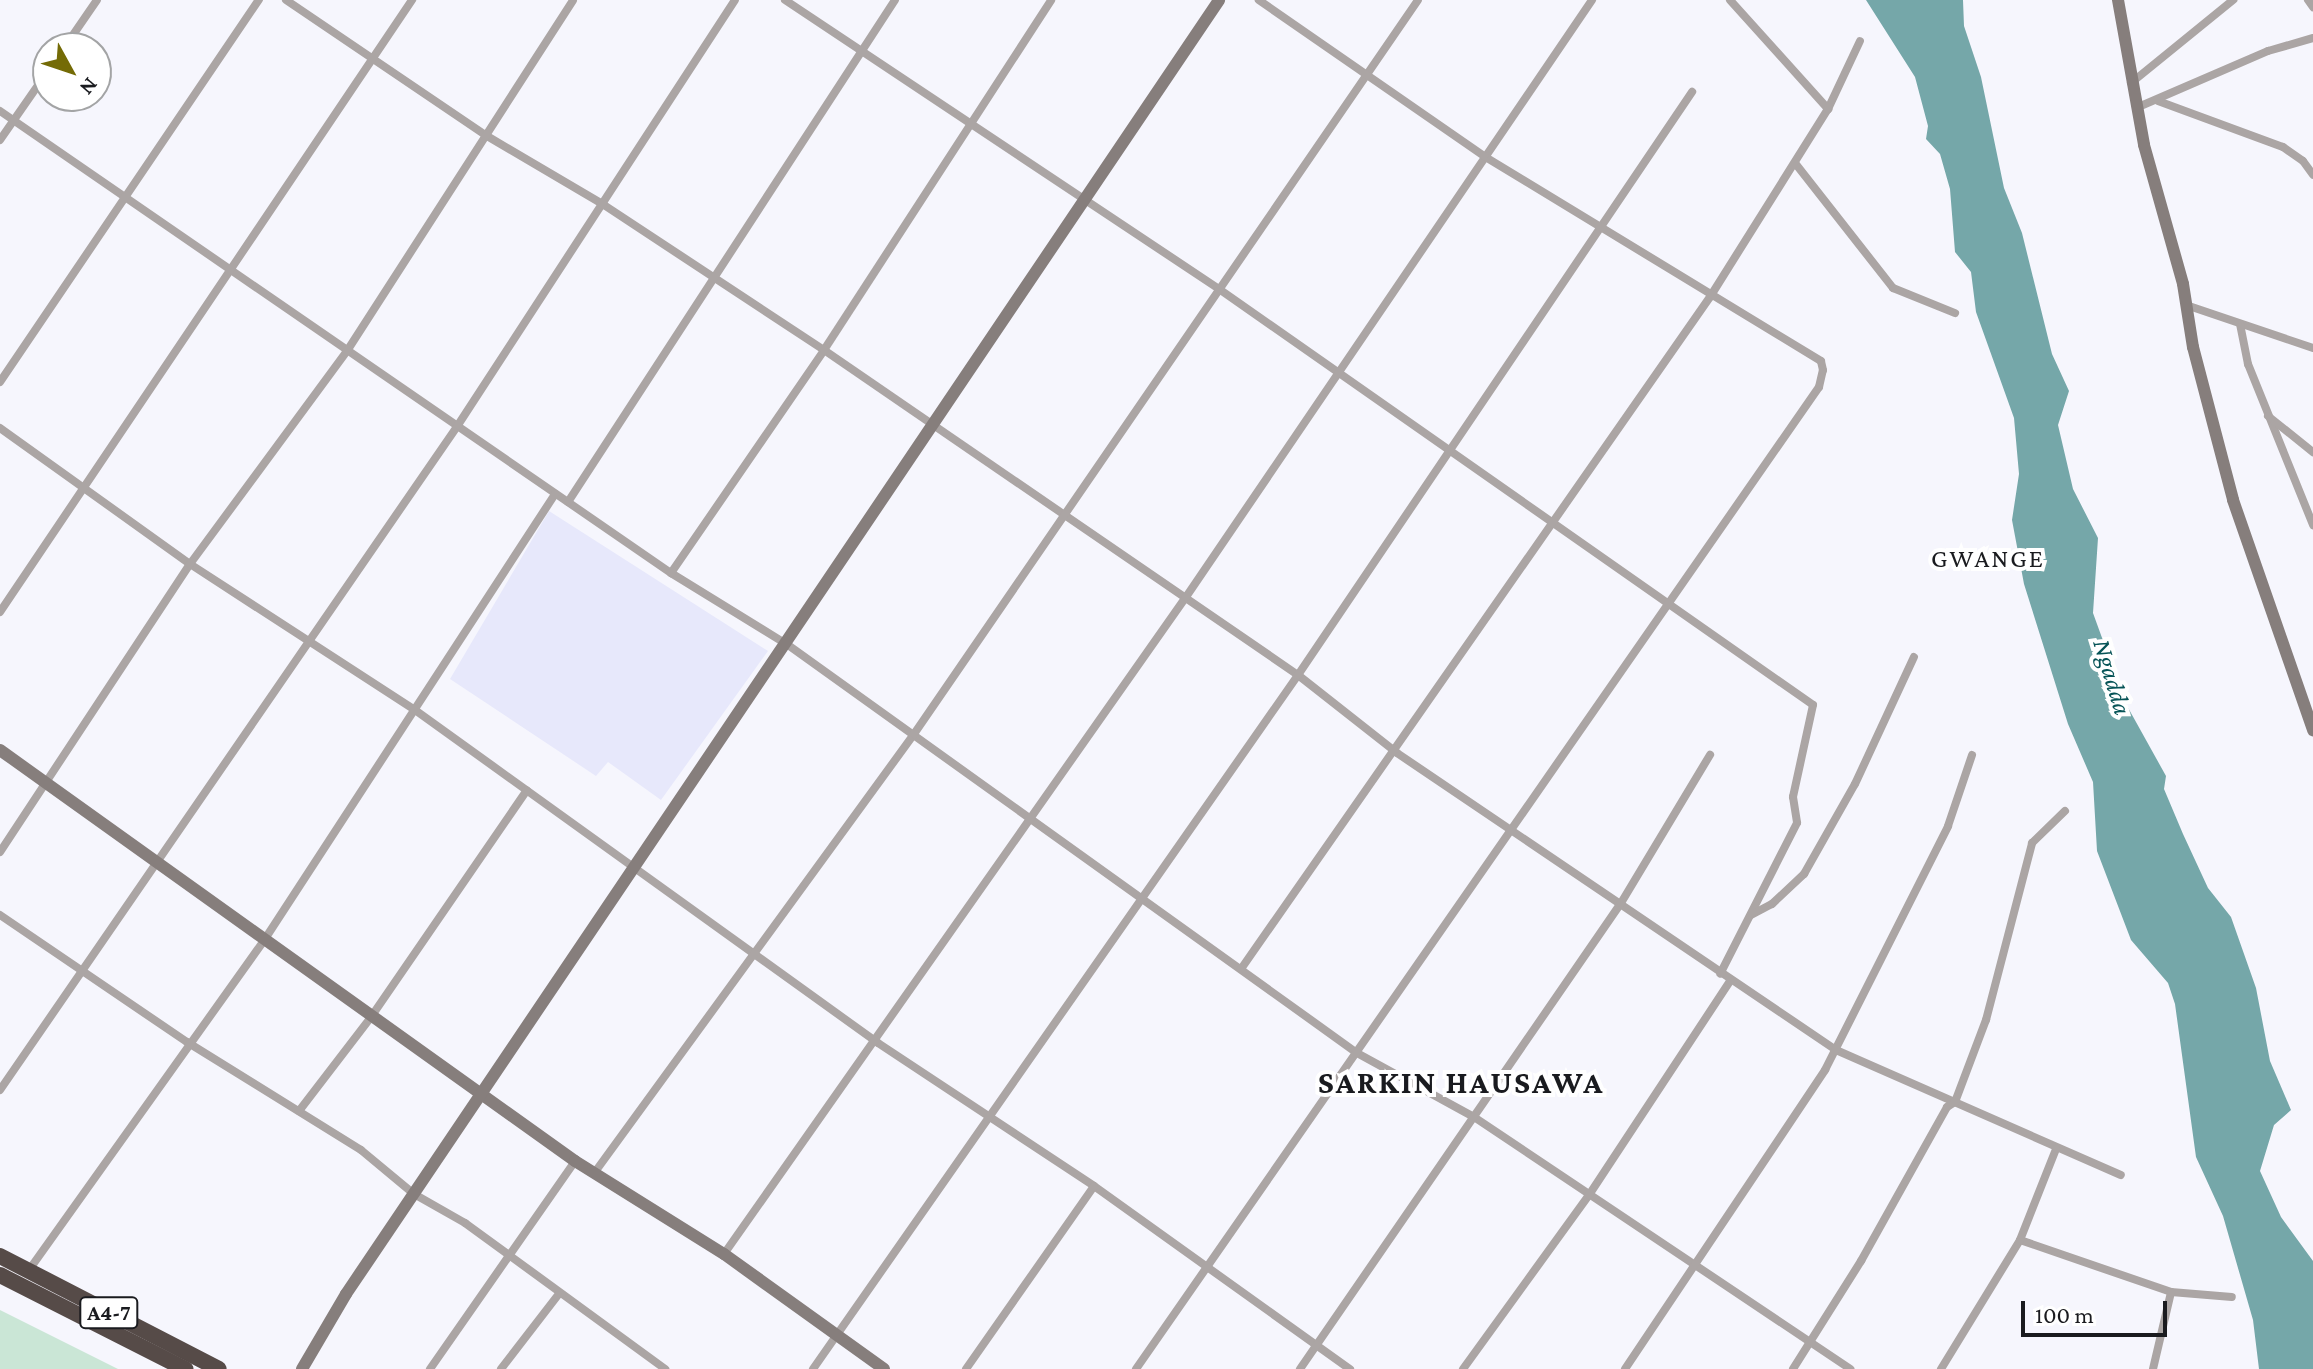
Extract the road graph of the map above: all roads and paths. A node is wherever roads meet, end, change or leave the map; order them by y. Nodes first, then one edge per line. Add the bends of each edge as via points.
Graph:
1 (97, 0) edge
2 (259, 0) edge
3 (286, 0) edge
4 (412, 0) edge
5 (573, 0) edge
6 (735, 0) edge
7 (785, 0) edge
8 (895, 0) edge
9 (1051, 0) edge
10 (1219, 0) edge
11 (1259, 0) edge
12 (1418, 0) edge
13 (1592, 0) edge
14 (1730, 0) edge
15 (2118, 0) edge
16 (2233, 0) edge
17 (2308, 0) edge
18 (2313, 7) edge
19 (75, 32) edge
20 (2313, 38) edge
21 (1860, 41) dead end
22 (861, 50) junction
23 (372, 59) junction
24 (1369, 74) junction
25 (2131, 83) junction
26 (1692, 92) dead end
27 (32, 95) edge
28 (2158, 101) junction
29 (2136, 108) junction
30 (1828, 109) junction
31 (0, 111) edge
32 (14, 121) junction
33 (969, 122) junction
34 (487, 136) junction
35 (0, 140) edge
36 (1484, 156) junction
37 (1795, 163) junction
38 (2313, 175) edge
39 (123, 200) junction
40 (1086, 201) junction
41 (604, 205) junction
42 (1602, 230) junction
43 (233, 272) junction
44 (716, 278) junction
45 (1219, 289) junction
46 (1710, 297) junction
47 (2186, 305) junction
48 (1955, 313) dead end
49 (2240, 324) junction
50 (2313, 348) edge
51 (824, 350) junction
52 (347, 351) junction
53 (1340, 374) junction
54 (0, 382) edge
55 (2267, 415) junction
56 (458, 425) junction
57 (0, 428) edge
58 (935, 428) junction
59 (1448, 448) junction
60 (2313, 452) edge
61 (84, 487) junction
62 (555, 494) junction
63 (568, 502) junction
64 (1064, 516) junction
65 (1558, 523) junction
66 (2313, 525) edge
67 (190, 564) junction
68 (671, 573) junction
69 (1186, 597) junction
70 (1669, 603) junction
71 (0, 612) edge
72 (308, 643) junction
73 (788, 645) junction
74 (1914, 657) dead end
75 (1298, 675) junction
76 (415, 710) junction
77 (2310, 710) edge
78 (2313, 730) edge
79 (914, 734) junction
80 (0, 750) edge
81 (1397, 753) junction
82 (1710, 755) dead end
83 (1972, 755) dead end
84 (48, 783) junction
85 (527, 790) junction
86 (2065, 811) dead end
87 (1029, 821) junction
88 (1513, 826) junction
89 (0, 852) edge
90 (155, 861) junction
91 (636, 867) junction
92 (1141, 896) junction
93 (1621, 903) junction
94 (0, 915) edge
95 (1744, 922) junction
96 (263, 942) junction
97 (754, 951) junction
98 (1241, 969) junction
99 (83, 971) junction
100 (1720, 974) junction
101 (1730, 981) junction
102 (371, 1017) junction
103 (187, 1042) junction
104 (878, 1043) junction
105 (1836, 1050) junction
106 (1357, 1053) junction
107 (0, 1090) edge
108 (482, 1094) junction
109 (1955, 1102) junction
110 (299, 1111) junction
111 (993, 1117) junction
112 (1474, 1117) junction
113 (2056, 1149) junction
114 (575, 1161) junction
115 (595, 1172) junction
116 (2121, 1175) dead end
117 (1094, 1186) junction
118 (414, 1194) junction
119 (1589, 1195) junction
120 (2020, 1240) junction
121 (724, 1254) junction
122 (0, 1256) edge
123 (509, 1257) junction
124 (1694, 1264) junction
125 (29, 1270) junction
126 (1207, 1271) junction
127 (0, 1275) edge
128 (2171, 1292) junction
129 (558, 1295) junction
130 (2232, 1297) dead end
131 (837, 1335) junction
132 (1812, 1343) junction
133 (1315, 1348) junction
134 (307, 1367) edge
135 (185, 1369) edge
136 (219, 1369) edge
137 (430, 1369) edge
138 (501, 1369) edge
139 (665, 1369) edge
140 (813, 1369) edge
141 (884, 1369) edge
142 (966, 1369) edge
143 (1136, 1369) edge
144 (1300, 1369) edge
145 (1350, 1369) edge
146 (1463, 1369) edge
147 (1625, 1369) edge
148 (1793, 1369) edge
149 (1851, 1369) edge
150 (1941, 1369) edge
151 (2153, 1369) edge

1 - 19 street
2 - 39 street
3 - 23 street
4 - 23 street
5 - 34 street
6 - 41 street
7 - 22 street
8 - 22 street
9 - 33 street
10 - 40 main road
11 - 24 street
12 - 24 street
13 - 36 street
14 - 30 street
15 - 25 main road
16 - 25 street
17 - 18 street
20 - 28 street via 2241,62
21 - 30 street
22 - 33 street
22 - 44 street
23 - 34 street
23 - 43 street
24 - 36 street
24 - 45 street
25 - 29 main road
26 - 42 street
27 - 32 street
28 - 29 street
28 - 38 street via 2283,147
29 - 47 main road
30 - 37 street
31 - 32 street
32 - 35 street
32 - 39 street
33 - 40 street
33 - 51 street
34 - 41 street
34 - 52 street
36 - 42 street
36 - 53 street
37 - 46 street
37 - 48 street via 1893,288
39 - 43 street
39 - 54 street
40 - 45 street
40 - 58 main road
41 - 44 street
41 - 56 street
42 - 46 street
42 - 59 street
43 - 52 street
43 - 61 street
44 - 51 street
44 - 63 street
45 - 53 street
45 - 64 street
46 - 65 street
46 - 70 street via 1821,361 1823,370 1819,387
47 - 49 street
47 - 77 main road via 2243,537
49 - 50 street
49 - 55 street
51 - 58 street
51 - 68 street
52 - 56 street
52 - 67 street
53 - 59 street
53 - 69 street
55 - 60 street
55 - 66 street
56 - 62 street
56 - 72 street
57 - 61 street
58 - 64 street
58 - 73 main road
59 - 65 street
59 - 75 street
61 - 67 street
61 - 71 street
62 - 63 street
62 - 76 street
63 - 68 street
64 - 69 street
64 - 79 street
65 - 70 street
65 - 81 street
67 - 72 street
67 - 84 street
68 - 73 street
69 - 75 street
69 - 87 street
70 - 88 street
70 - 95 street via 1813,705 1793,797 1797,823
72 - 76 street
72 - 90 street
73 - 79 street
73 - 91 main road
74 - 95 street via 1855,784 1804,874
75 - 81 street
75 - 92 street
76 - 85 street
76 - 96 street
77 - 78 main road
79 - 87 street
79 - 97 street
80 - 84 main road
81 - 88 street
81 - 98 street
82 - 93 street
83 - 105 street via 1948,826
84 - 89 street
84 - 90 main road
85 - 91 street
85 - 102 street
86 - 109 street via 2032,843 1986,1020
87 - 92 street
87 - 104 street
88 - 93 street
88 - 106 street
90 - 96 main road
90 - 99 street
91 - 97 street
91 - 108 main road
92 - 98 street
92 - 111 street
93 - 100 street
93 - 112 street
94 - 99 street
95 - 100 street
96 - 102 main road
96 - 103 street
97 - 104 street
97 - 115 street
98 - 106 street
99 - 103 street
99 - 107 street
100 - 101 street
101 - 105 street
101 - 119 street
102 - 108 main road
102 - 110 street
103 - 110 street
103 - 125 street
104 - 111 street
104 - 121 street
105 - 109 street
105 - 124 street
106 - 112 street
106 - 126 street
108 - 114 main road
108 - 118 main road
109 - 113 street
109 - 132 street via 1947,1107
110 - 118 street via 361,1150
111 - 117 street
111 - 131 street
112 - 119 street
112 - 133 street
113 - 116 street
113 - 120 street
114 - 115 main road
114 - 123 street
115 - 121 main road
117 - 126 street
117 - 142 street
118 - 123 street
118 - 134 main road
119 - 124 street
119 - 146 street
120 - 128 street
120 - 150 street
121 - 131 main road
122 - 125 highway, A4-7
123 - 129 street
123 - 137 street
124 - 132 street
124 - 147 street
125 - 136 highway, A4-7
126 - 133 street
126 - 143 street
127 - 135 highway, A4-7
128 - 130 street
128 - 151 street
129 - 138 street
129 - 139 street
131 - 140 street
131 - 141 main road
132 - 148 street
132 - 149 street
133 - 144 street
133 - 145 street

